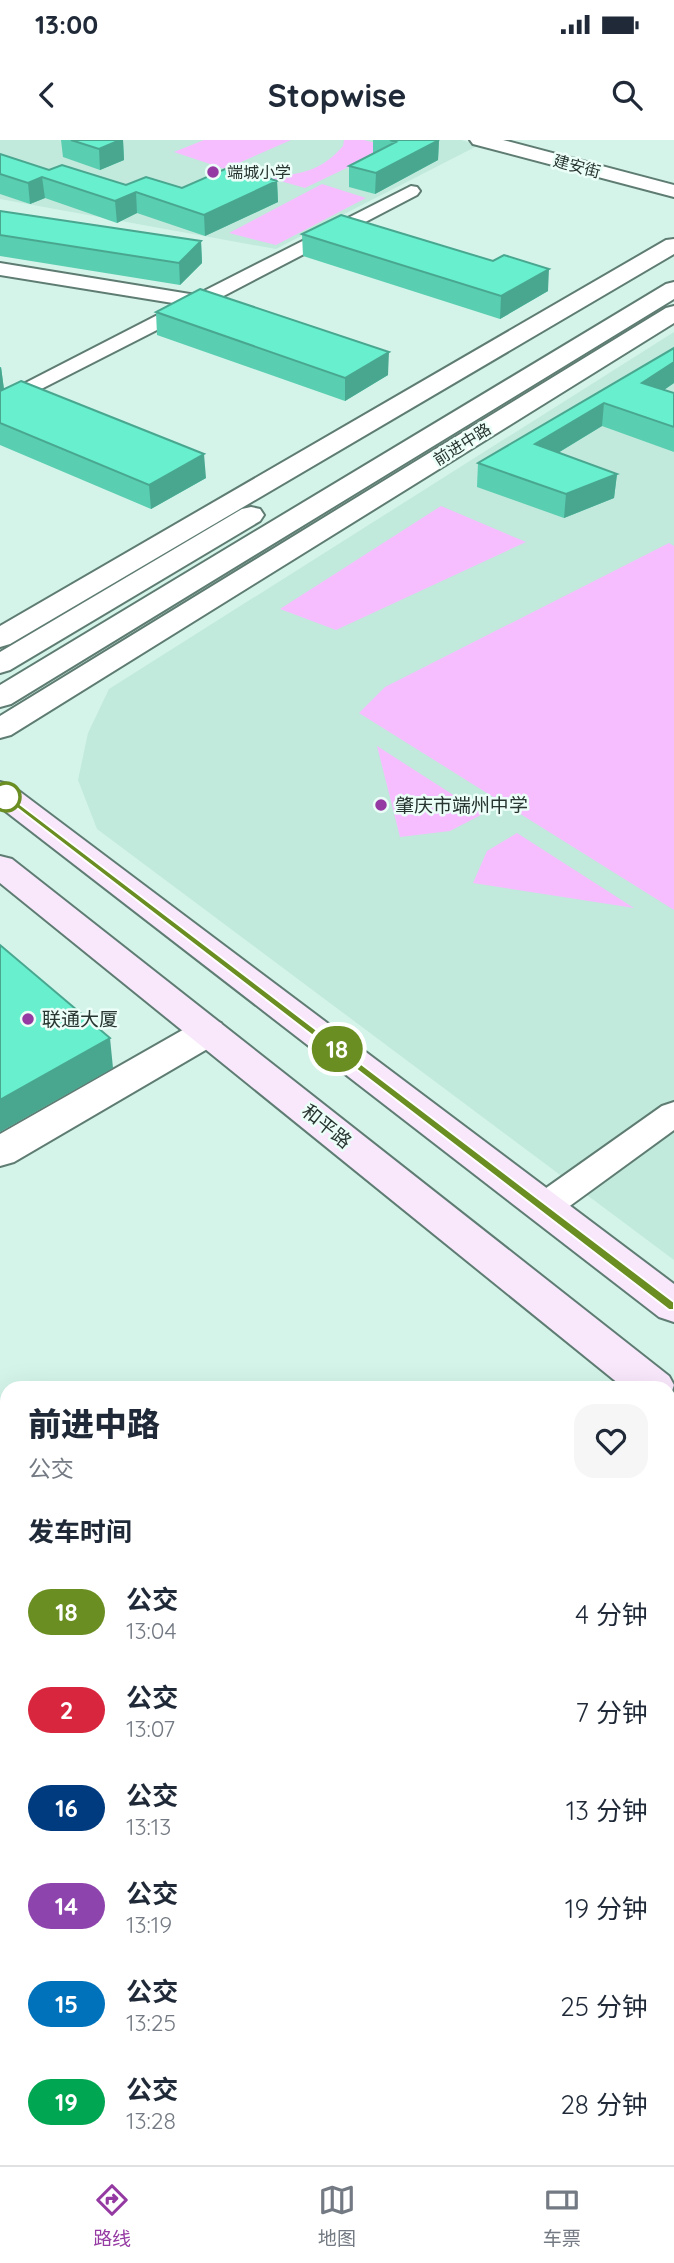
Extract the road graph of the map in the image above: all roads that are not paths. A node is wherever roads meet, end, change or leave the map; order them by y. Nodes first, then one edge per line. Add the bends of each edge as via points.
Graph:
1 (480, 140) edge
2 (411, 191) dead end
3 (674, 191) edge
4 (674, 245) edge
5 (674, 264) edge
6 (0, 269) edge
7 (674, 289) edge
8 (200, 300) junction
9 (226, 309) edge
10 (642, 309) junction
11 (672, 317) edge
12 (0, 404) edge
13 (0, 638) edge
14 (0, 664) edge
15 (0, 698) edge
16 (0, 729) edge
17 (0, 792) edge
18 (0, 866) edge
19 (208, 1032) junction
20 (674, 1114) edge
21 (0, 1152) edge
22 (544, 1207) junction
23 (674, 1306) edge
24 (645, 1381) edge

1 - 3 street, 建安街
2 - 8 lane
4 - 13 street
5 - 14 street
6 - 8 lane
7 - 10 street
8 - 9 lane
8 - 12 lane
10 - 11 street
10 - 15 street
11 - 16 street, 前进中路
17 - 22 main road
18 - 19 main road, 和平路
19 - 21 street
19 - 24 main road, 和平路
20 - 22 lane
22 - 23 main road

